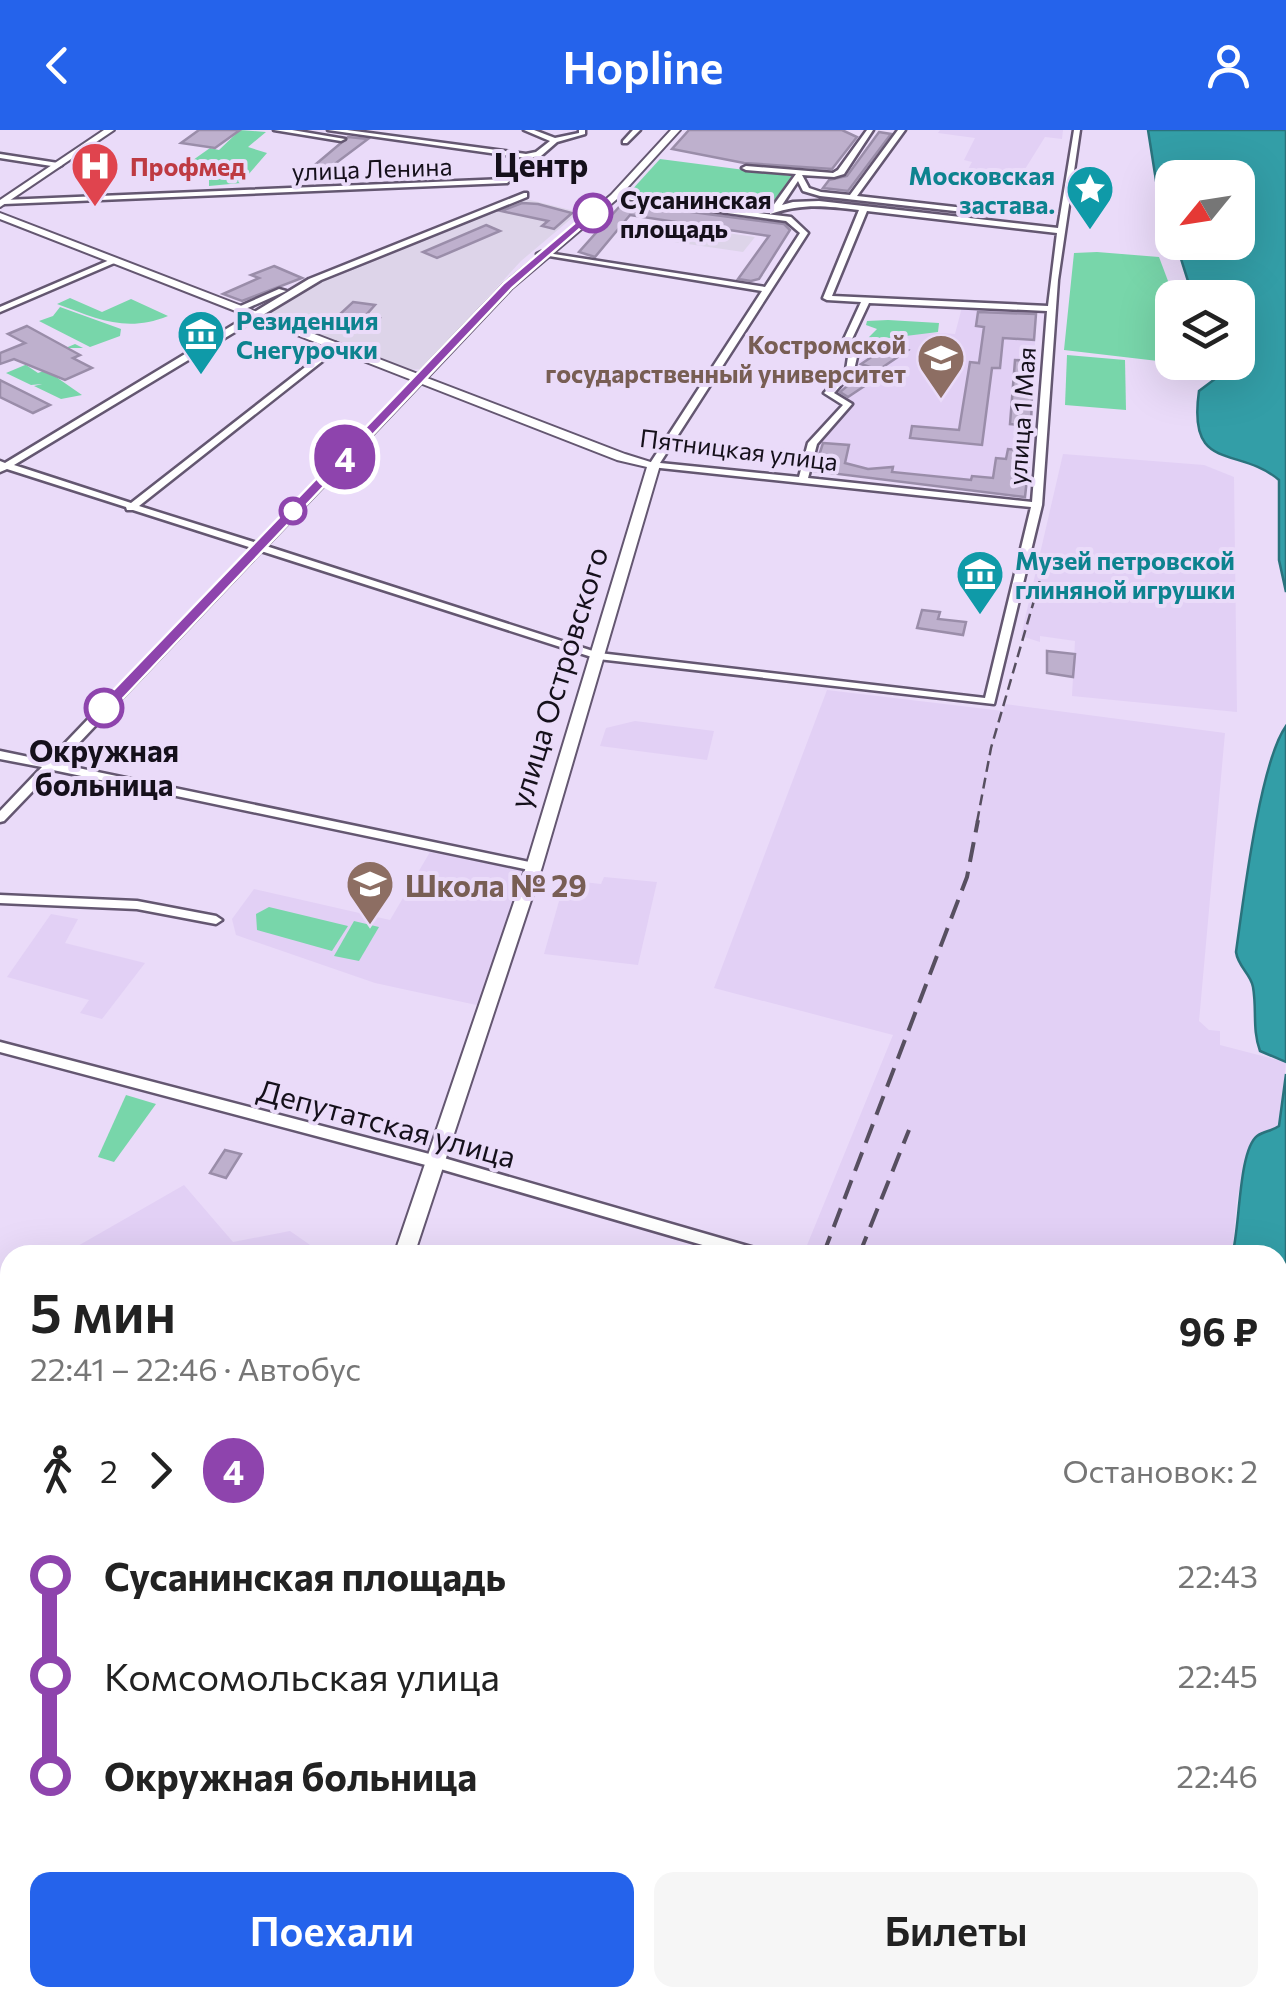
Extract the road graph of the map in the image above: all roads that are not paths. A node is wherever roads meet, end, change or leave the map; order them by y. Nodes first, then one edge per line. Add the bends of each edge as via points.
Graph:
1 (110, 130) edge
2 (277, 130) edge
3 (304, 130) edge
4 (331, 130) edge
5 (527, 130) edge
6 (637, 130) edge
7 (676, 130) edge
8 (870, 130) edge
9 (902, 130) edge
10 (1077, 130) edge
11 (582, 132) edge
12 (349, 136) junction
13 (555, 140) junction
14 (625, 142) dead end
15 (0, 156) edge
16 (58, 165) junction
17 (746, 168) dead end
18 (799, 175) junction
19 (507, 182) junction
20 (614, 197) junction
21 (1, 203) edge
22 (857, 203) junction
23 (772, 214) junction
24 (0, 216) edge
25 (1061, 226) junction
26 (541, 254) junction
27 (115, 261) junction
28 (318, 279) junction
29 (766, 288) junction
30 (866, 300) junction
31 (240, 308) junction
32 (1052, 309) junction
33 (0, 310) edge
34 (257, 315) junction
35 (336, 346) junction
36 (419, 380) junction
37 (654, 464) junction
38 (1, 466) edge
39 (803, 480) junction
40 (1036, 505) junction
41 (130, 508) junction
42 (262, 548) junction
43 (598, 656) junction
44 (0, 755) edge
45 (50, 767) junction
46 (0, 818) edge
47 (534, 867) junction
48 (0, 899) edge
49 (216, 920) dead end
50 (0, 1046) edge
51 (436, 1162) junction
52 (407, 1245) edge
53 (723, 1245) edge

1 - 16 main road
2 - 12 street
3 - 12 street
4 - 12 street
5 - 13 street
6 - 14 street
7 - 20 main road
8 - 18 street via 841,172
9 - 22 street
10 - 25 street, улица 1 Мая
11 - 13 street
12 - 13 street via 532,156
12 - 19 street via 525,164
15 - 16 street
16 - 21 main road
17 - 18 street
18 - 22 street via 812,192
18 - 23 street
19 - 21 street, улица Ленина
19 - 28 street via 524,195
20 - 23 street
20 - 26 main road
22 - 23 street via 802,202
22 - 25 street
22 - 30 street via 827,298
23 - 29 street, улица Островского via 804,233
24 - 27 main road, Пятницкая улица
25 - 32 street, улица 1 Мая
26 - 29 street
26 - 36 main road
27 - 31 main road, Пятницкая улица
27 - 33 street
28 - 31 street
28 - 34 street
29 - 37 street, улица Островского
30 - 32 street
30 - 39 street via 848,339 851,373 828,393 848,404 813,443
31 - 34 main road, Пятницкая улица
32 - 40 street, улица 1 Мая
34 - 35 main road, Пятницкая улица
34 - 38 street
35 - 36 main road, Пятницкая улица
35 - 41 street
36 - 37 main road, Пятницкая улица
36 - 42 street
37 - 39 street, Пятницкая улица
37 - 43 main road, улица Островского
38 - 41 street
39 - 40 street, Пятницкая улица
40 - 43 street, улица 1 Мая via 990,702
41 - 42 street
42 - 43 street
42 - 45 street
43 - 47 main road, улица Островского
44 - 45 street
45 - 46 street
45 - 47 street
47 - 51 main road, улица Островского
48 - 49 street via 120,903
50 - 51 street, Депутатская улица
51 - 52 main road, улица Островского
51 - 53 street, Депутатская улица

